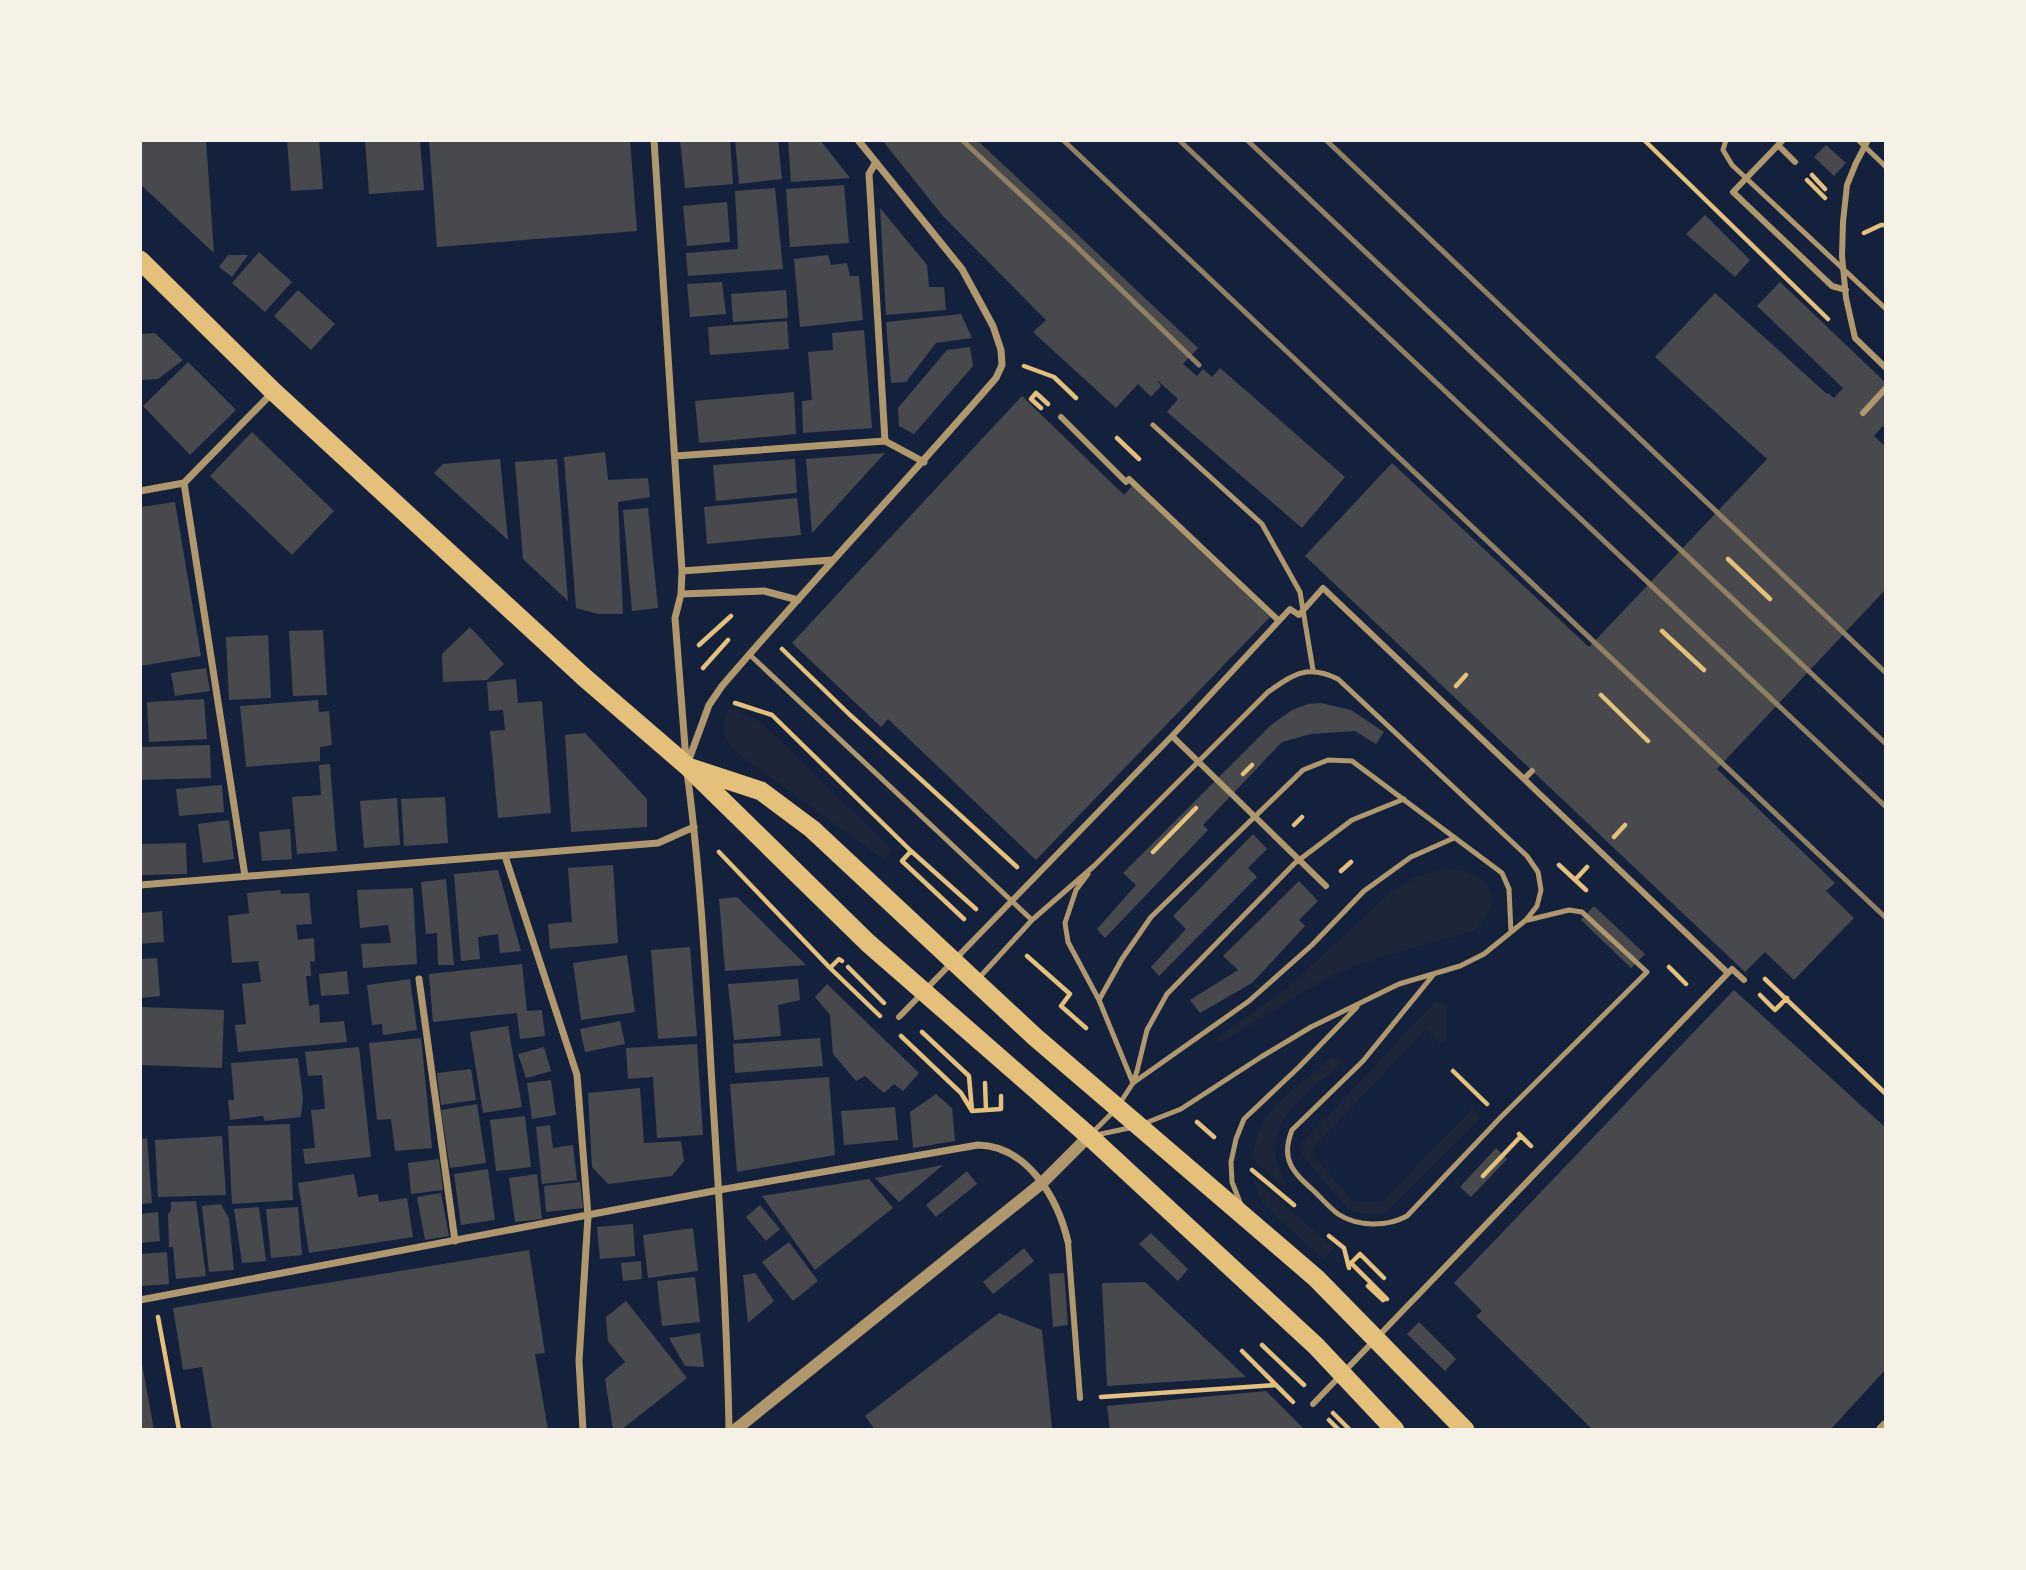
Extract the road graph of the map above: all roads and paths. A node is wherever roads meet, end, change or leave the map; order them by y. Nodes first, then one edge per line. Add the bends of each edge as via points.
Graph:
1 (654, 140) edge
2 (858, 140) edge
3 (1644, 140) edge
4 (1726, 140) edge
5 (1858, 140) edge
6 (1868, 140) edge
7 (1781, 143) edge
8 (876, 162) junction
9 (1795, 162) dead end
10 (1886, 167) edge
11 (1810, 173) dead end
12 (1805, 178) dead end
13 (1833, 197) dead end
14 (1829, 202) dead end
15 (1886, 225) edge
16 (1864, 242) dead end
17 (140, 260) edge
18 (1846, 290) junction
19 (1886, 309) edge
20 (1838, 328) dead end
21 (1886, 368) edge
22 (1886, 388) edge
23 (273, 391) junction
24 (1041, 398) dead end
25 (1035, 402) dead end
26 (1863, 413) dead end
27 (1061, 417) dead end
28 (1153, 425) dead end
29 (885, 440) junction
30 (675, 456) junction
31 (924, 462) junction
32 (184, 483) junction
33 (140, 491) edge
34 (1728, 559) dead end
35 (832, 560) junction
36 (682, 571) junction
37 (681, 594) junction
38 (1770, 599) dead end
39 (798, 600) junction
40 (734, 613) dead end
41 (1279, 621) junction
42 (1662, 631) dead end
43 (775, 642) dead end
44 (696, 648) dead end
45 (749, 654) junction
46 (696, 663) dead end
47 (1313, 670) junction
48 (1704, 670) dead end
49 (701, 677) dead end
50 (1601, 695) dead end
51 (731, 701) dead end
52 (1172, 736) junction
53 (1648, 741) dead end
54 (687, 766) junction
55 (1532, 771) dead end
56 (1524, 779) junction
57 (1404, 799) junction
58 (1196, 808) dead end
59 (694, 827) junction
60 (1454, 838) junction
61 (716, 849) dead end
62 (911, 851) junction
63 (1153, 852) dead end
64 (505, 856) junction
65 (1094, 866) junction
66 (1023, 873) dead end
67 (246, 876) junction
68 (140, 885) edge
69 (1325, 886) dead end
70 (978, 911) dead end
71 (1032, 920) junction
72 (1526, 920) junction
73 (972, 927) dead end
74 (1511, 932) junction
75 (1022, 951) dead end
76 (830, 968) junction
77 (1728, 973) junction
78 (1434, 974) junction
79 (419, 979) dead end
80 (1744, 980) dead end
81 (975, 982) junction
82 (1099, 1000) junction
83 (1359, 1004) junction
84 (1771, 1005) dead end
85 (1060, 1006) dead end
86 (892, 1011) dead end
87 (880, 1016) dead end
88 (899, 1017) dead end
89 (922, 1032) dead end
90 (900, 1035) dead end
91 (1453, 1071) dead end
92 (1133, 1083) junction
93 (1886, 1094) edge
94 (985, 1102) dead end
95 (1117, 1108) junction
96 (1493, 1109) dead end
97 (972, 1111) junction
98 (1139, 1126) junction
99 (1511, 1126) dead end
100 (1203, 1127) dead end
101 (1210, 1134) dead end
102 (1089, 1136) junction
103 (1521, 1136) junction
104 (1531, 1146) dead end
105 (1483, 1176) dead end
106 (1042, 1183) junction
107 (719, 1190) junction
108 (588, 1216) junction
109 (1245, 1217) junction
110 (455, 1241) junction
111 (1068, 1242) joint
112 (1344, 1248) dead end
113 (1384, 1278) dead end
114 (1390, 1293) dead end
115 (154, 1297) junction
116 (140, 1300) edge
117 (1391, 1303) dead end
118 (1262, 1345) dead end
119 (1242, 1351) dead end
120 (1276, 1385) junction
121 (1308, 1390) dead end
122 (1080, 1398) joint
123 (1294, 1403) dead end
124 (1313, 1405) dead end
125 (1326, 1407) dead end
126 (1886, 1426) edge
127 (179, 1430) edge
128 (583, 1430) edge
129 (729, 1430) edge
130 (735, 1430) edge
131 (1350, 1430) edge
132 (1395, 1430) edge
133 (1465, 1430) edge
134 (1882, 1430) edge

1 - 30 street
2 - 8 street
3 - 20 path
4 - 19 lane via 1723,150 1732,165
5 - 10 lane
6 - 18 street via 1847,185 1842,233
7 - 9 street
7 - 18 street via 1732,192 1832,286
8 - 29 street via 869,174
8 - 31 street via 962,269 1001,349 1002,365 996,378
11 - 13 path
12 - 14 path
15 - 16 path via 1863,233
17 - 23 highway
18 - 21 street via 1855,338
22 - 26 street
23 - 32 street
23 - 54 highway
24 - 25 path via 1036,393 1031,399
27 - 41 street
28 - 47 lane via 1262,524 1300,592
29 - 30 street
29 - 31 street
30 - 36 street
31 - 35 street
32 - 33 street
32 - 67 street
34 - 38 path
35 - 36 street
35 - 39 street
36 - 37 street
37 - 39 street via 764,592
37 - 54 street via 676,618
39 - 45 street
40 - 44 path
41 - 52 street
41 - 56 street via 1290,608 1299,615 1323,589
42 - 48 path
43 - 66 path
45 - 54 street via 709,705
45 - 71 lane
46 - 49 path via 705,666
47 - 65 lane via 1294,674 1268,692
47 - 72 lane via 1338,679 1527,856 1538,872 1541,890 1537,906
50 - 53 path
51 - 62 path via 772,715
52 - 69 street
52 - 88 street
54 - 59 street
54 - 81 highway via 761,791 812,829
54 - 102 highway via 868,943
55 - 56 street
56 - 77 street
57 - 60 lane
57 - 82 lane via 1352,761 1328,760 1303,770 1151,917
57 - 92 lane via 1352,820 1295,863 1167,994 1147,1030
58 - 63 path
59 - 64 street via 659,843
59 - 107 street
60 - 74 lane via 1502,873 1509,889
60 - 92 lane via 1412,856 1364,891 1249,1001
61 - 76 path
62 - 70 path
62 - 73 path via 902,861
64 - 67 street
64 - 108 street via 577,1075
65 - 71 lane
65 - 82 lane via 1076,890 1065,923 1068,942
67 - 68 street
71 - 81 lane
72 - 74 lane
72 - 78 lane via 1570,910 1583,912 1647,972 1407,1216 1381,1224 1360,1223 1337,1213 1293,1170 1287,1142 1292,1130 1363,1061
74 - 78 lane via 1483,954
75 - 85 path via 1070,994
76 - 86 path via 839,959
76 - 87 path
77 - 80 street via 1732,969
77 - 124 street
78 - 83 lane via 1399,984
79 - 110 street
81 - 95 highway
82 - 92 lane
83 - 98 lane via 1261,1056 1181,1109
83 - 109 lane via 1244,1119 1231,1162 1232,1182
84 - 93 path via 1776,1010 1787,998
89 - 97 path via 969,1076
90 - 97 path via 961,1093
91 - 96 path
92 - 95 lane
94 - 97 path via 986,1110
95 - 98 highway
95 - 102 lane
98 - 102 lane
98 - 109 highway
99 - 103 path
100 - 101 path
102 - 106 street
102 - 132 highway via 1316,1346
103 - 104 path
103 - 105 path
106 - 107 street via 1010,1152 978,1145
106 - 111 street via 1059,1212
106 - 130 street
107 - 108 street
107 - 129 street
108 - 110 street
108 - 128 street via 579,1361
109 - 133 highway via 1316,1279
110 - 115 street
111 - 122 street
112 - 114 path via 1347,1267 1383,1300
113 - 117 path via 1360,1254 1351,1263
115 - 116 street
115 - 127 path
118 - 121 path
119 - 120 path
120 - 122 path
120 - 123 path
125 - 131 path
126 - 134 street

